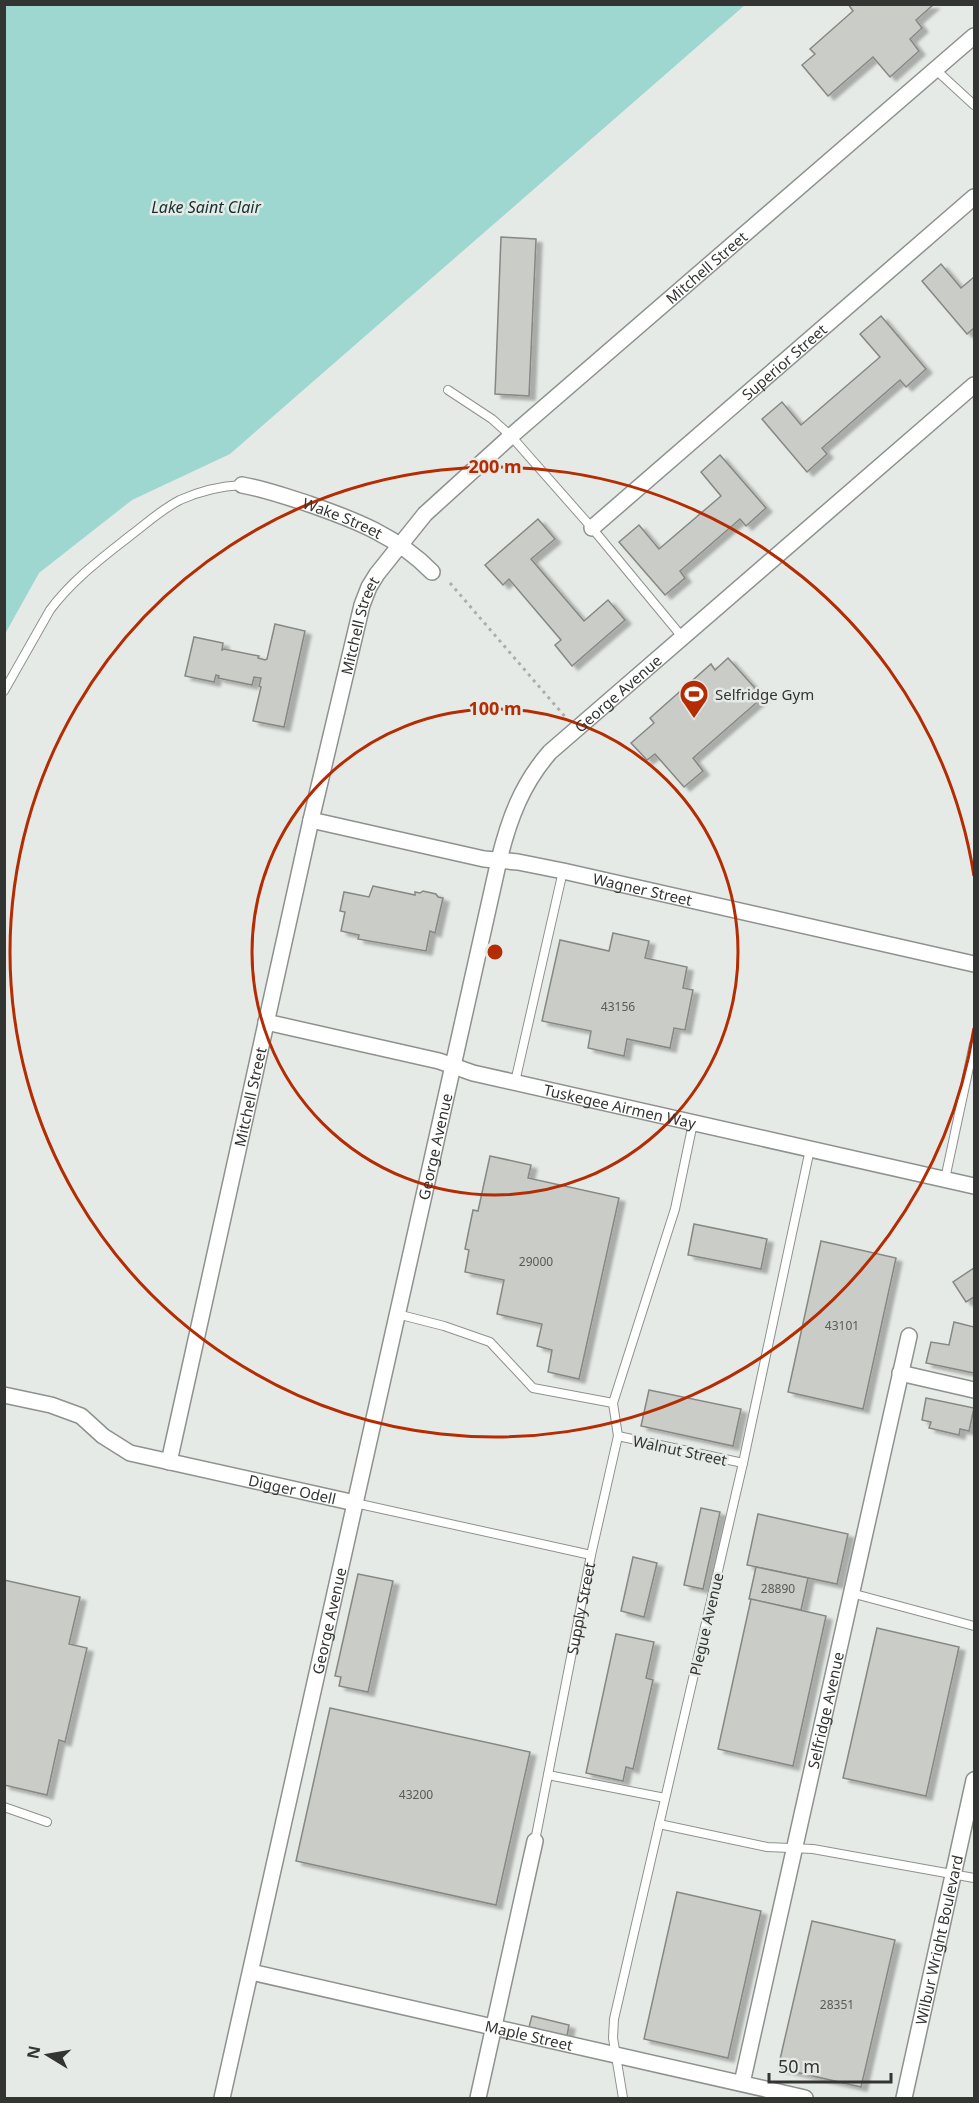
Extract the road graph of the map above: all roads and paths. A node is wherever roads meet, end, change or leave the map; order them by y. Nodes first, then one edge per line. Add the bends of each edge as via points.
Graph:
1 (975, 36) edge
2 (936, 70) junction
3 (975, 105) edge
4 (975, 197) edge
5 (975, 385) edge
6 (448, 390) dead end
7 (511, 436) junction
8 (243, 485) joint
9 (592, 528) junction
10 (400, 544) junction
11 (432, 572) dead end
12 (450, 583) dead end
13 (683, 638) junction
14 (4, 691) edge
15 (568, 720) dead end
16 (310, 820) junction
17 (499, 860) junction
18 (562, 871) junction
19 (975, 964) edge
20 (266, 1022) junction
21 (975, 1044) edge
22 (453, 1066) junction
23 (515, 1082) junction
24 (693, 1123) junction
25 (810, 1149) junction
26 (945, 1179) junction
27 (975, 1186) edge
28 (397, 1314) junction
29 (909, 1335) dead end
30 (900, 1373) junction
31 (975, 1389) edge
32 (4, 1395) edge
33 (613, 1403) junction
34 (618, 1436) junction
35 (169, 1462) junction
36 (743, 1463) junction
37 (355, 1503) junction
38 (591, 1555) junction
39 (851, 1593) junction
40 (975, 1626) edge
41 (548, 1775) junction
42 (975, 1780) edge
43 (665, 1798) junction
44 (4, 1807) edge
45 (47, 1822) dead end
46 (659, 1824) junction
47 (535, 1841) joint
48 (794, 1848) junction
49 (954, 1874) junction
50 (975, 1878) edge
51 (251, 1972) junction
52 (494, 2027) junction
53 (617, 2055) junction
54 (742, 2084) junction
55 (222, 2098) edge
56 (478, 2098) edge
57 (623, 2098) edge
58 (805, 2098) edge
59 (904, 2098) edge

1 - 2 street, Mitchell Street
2 - 3 lane
2 - 7 street, Mitchell Street
4 - 9 street, Superior Street
5 - 13 street, George Avenue
6 - 7 lane
7 - 9 lane
7 - 10 street, Mitchell Street via 425,514
8 - 10 street, Wake Street via 357,521
8 - 14 lane via 224,486 178,501 85,571 50,610
9 - 13 lane
10 - 11 street, Wake Street
10 - 16 street, Mitchell Street via 365,596
12 - 15 path
13 - 17 street, George Avenue via 539,765 516,804
16 - 17 street, Wagner Street
16 - 20 street, Mitchell Street
17 - 18 street, Wagner Street
17 - 22 street, George Avenue
18 - 19 street, Wagner Street
18 - 23 lane
20 - 22 street, Tuskegee Airmen Way
20 - 35 street, Mitchell Street
21 - 26 lane
22 - 23 street, Tuskegee Airmen Way
22 - 28 street, George Avenue
23 - 24 street, Tuskegee Airmen Way
24 - 25 street, Tuskegee Airmen Way
24 - 33 lane, Supply Street via 675,1209
25 - 26 street, Tuskegee Airmen Way
25 - 36 lane, Plegue Avenue
26 - 27 street, Tuskegee Airmen Way
28 - 33 lane via 490,1342 533,1388
28 - 37 street, George Avenue
29 - 30 street, Selfridge Avenue
30 - 31 street
30 - 39 street, Selfridge Avenue
32 - 35 street, Digger Odell via 81,1416 130,1453
33 - 34 lane, Supply Street
34 - 36 lane, Walnut Street
34 - 38 lane, Supply Street
35 - 37 street, Digger Odell
36 - 43 lane, Plegue Avenue
37 - 38 lane, Digger Odell
37 - 51 street, George Avenue
38 - 41 lane, Supply Street
39 - 40 lane
39 - 48 street, Selfridge Avenue
41 - 43 lane
41 - 47 lane, Supply Street
42 - 49 street, Wilbur Wright Boulevard
43 - 46 lane, Plegue Avenue
44 - 45 lane
46 - 48 lane via 767,1847
46 - 53 lane, Plegue Avenue via 614,2019
47 - 52 street, Supply Street
48 - 49 lane
48 - 54 street, Selfridge Avenue
49 - 50 lane
49 - 59 street, Wilbur Wright Boulevard
51 - 52 street, Maple Street
51 - 55 street, George Avenue
52 - 53 street, Maple Street
52 - 56 street, Supply Street
53 - 54 street, Maple Street
53 - 57 lane, Plegue Avenue
54 - 58 street, Maple Street

